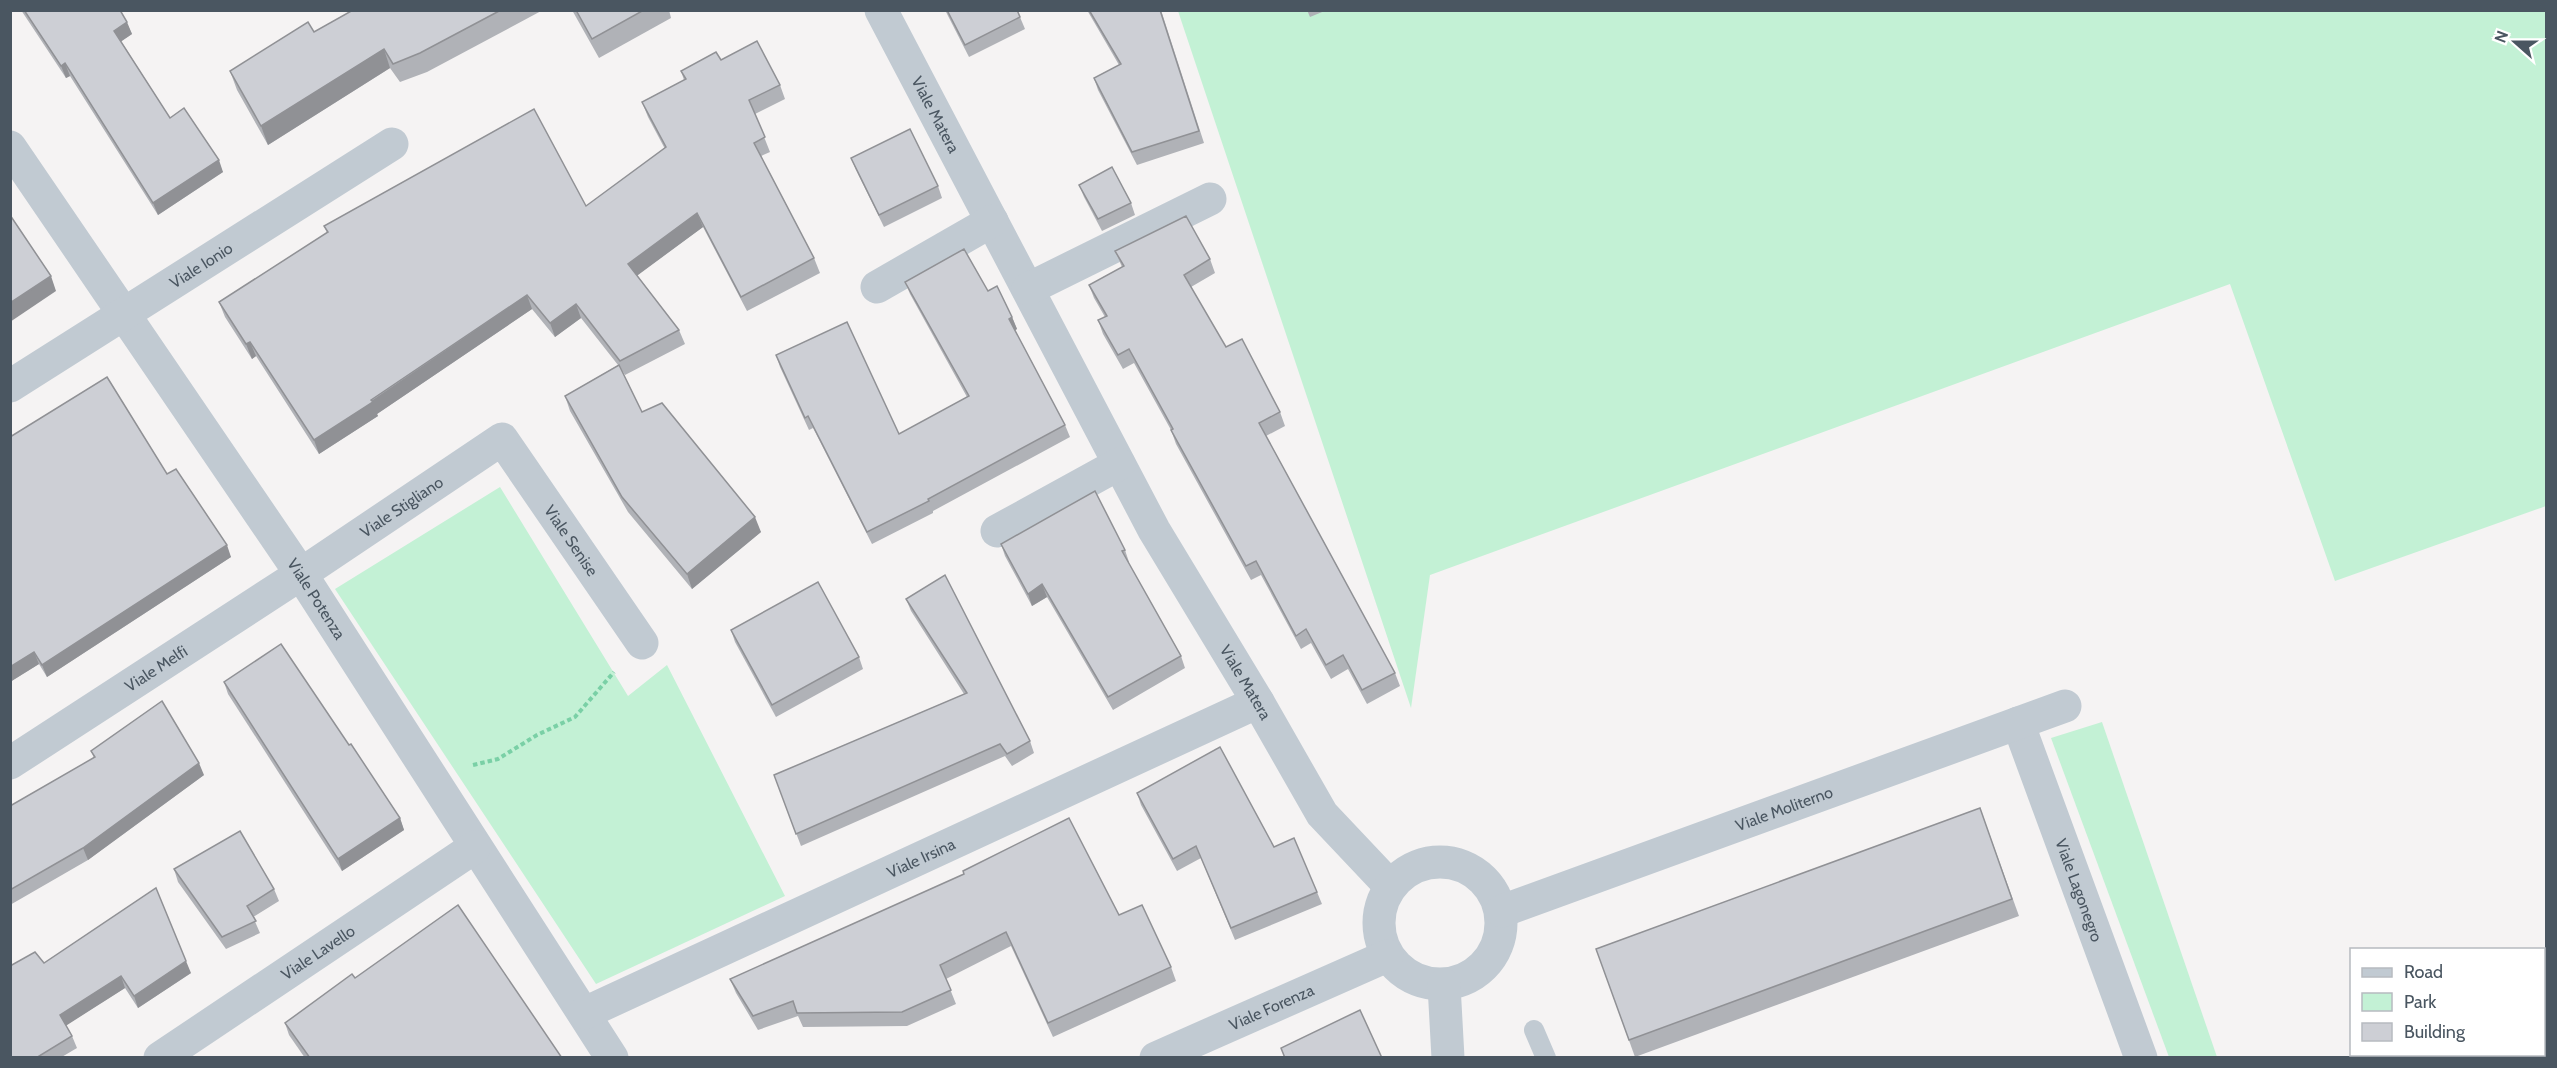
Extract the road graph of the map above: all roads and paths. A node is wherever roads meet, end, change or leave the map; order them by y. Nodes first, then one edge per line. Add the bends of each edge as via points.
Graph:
1 (881, 10) edge
2 (392, 144) dead end
3 (10, 147) edge
4 (1210, 199) dead end
5 (992, 221) junction
6 (877, 287) dead end
7 (1028, 289) junction
8 (123, 313) junction
9 (10, 386) edge
10 (502, 438) joint
11 (1119, 464) junction
12 (997, 531) dead end
13 (301, 574) junction
14 (642, 643) joint
15 (1258, 702) junction
16 (2065, 706) dead end
17 (2018, 723) junction
18 (10, 764) edge
19 (428, 773) junction
20 (475, 847) junction
21 (1390, 886) junction
22 (1502, 910) junction
23 (1387, 956) junction
24 (1444, 985) junction
25 (585, 1012) junction
26 (1534, 1030) dead end
27 (160, 1058) edge
28 (612, 1058) edge
29 (1156, 1058) edge
30 (1448, 1058) edge
31 (1546, 1058) edge
32 (2141, 1058) edge

1 - 5 street, Viale Matera
2 - 8 street, Viale Ionio
3 - 8 street, Viale Potenza
4 - 7 street
5 - 6 street
5 - 7 street, Viale Matera
7 - 11 street, Viale Matera
8 - 9 street, Viale Ionio
8 - 13 street, Viale Potenza
10 - 13 street, Viale Stigliano
10 - 14 street, Viale Senise
11 - 12 street
11 - 15 street, Viale Matera via 1154,530
13 - 18 street, Viale Melfi
13 - 19 street, Viale Potenza
14 - 19 path via 575,717 498,759
15 - 21 street, Viale Matera via 1322,814
15 - 25 street, Viale Irsina
16 - 17 street, Viale Moliterno
17 - 22 street, Viale Moliterno
17 - 32 street, Viale Lagonegro
19 - 20 street, Viale Potenza
20 - 25 street, Viale Potenza
20 - 27 street, Viale Lavello
21 - 22 street via 1419,864 1454,862 1485,879
21 - 23 street via 1378,920
22 - 24 street via 1498,945 1477,974
23 - 24 street via 1411,978
23 - 29 street, Viale Forenza
24 - 30 street
25 - 28 street, Viale Potenza
26 - 31 lane

